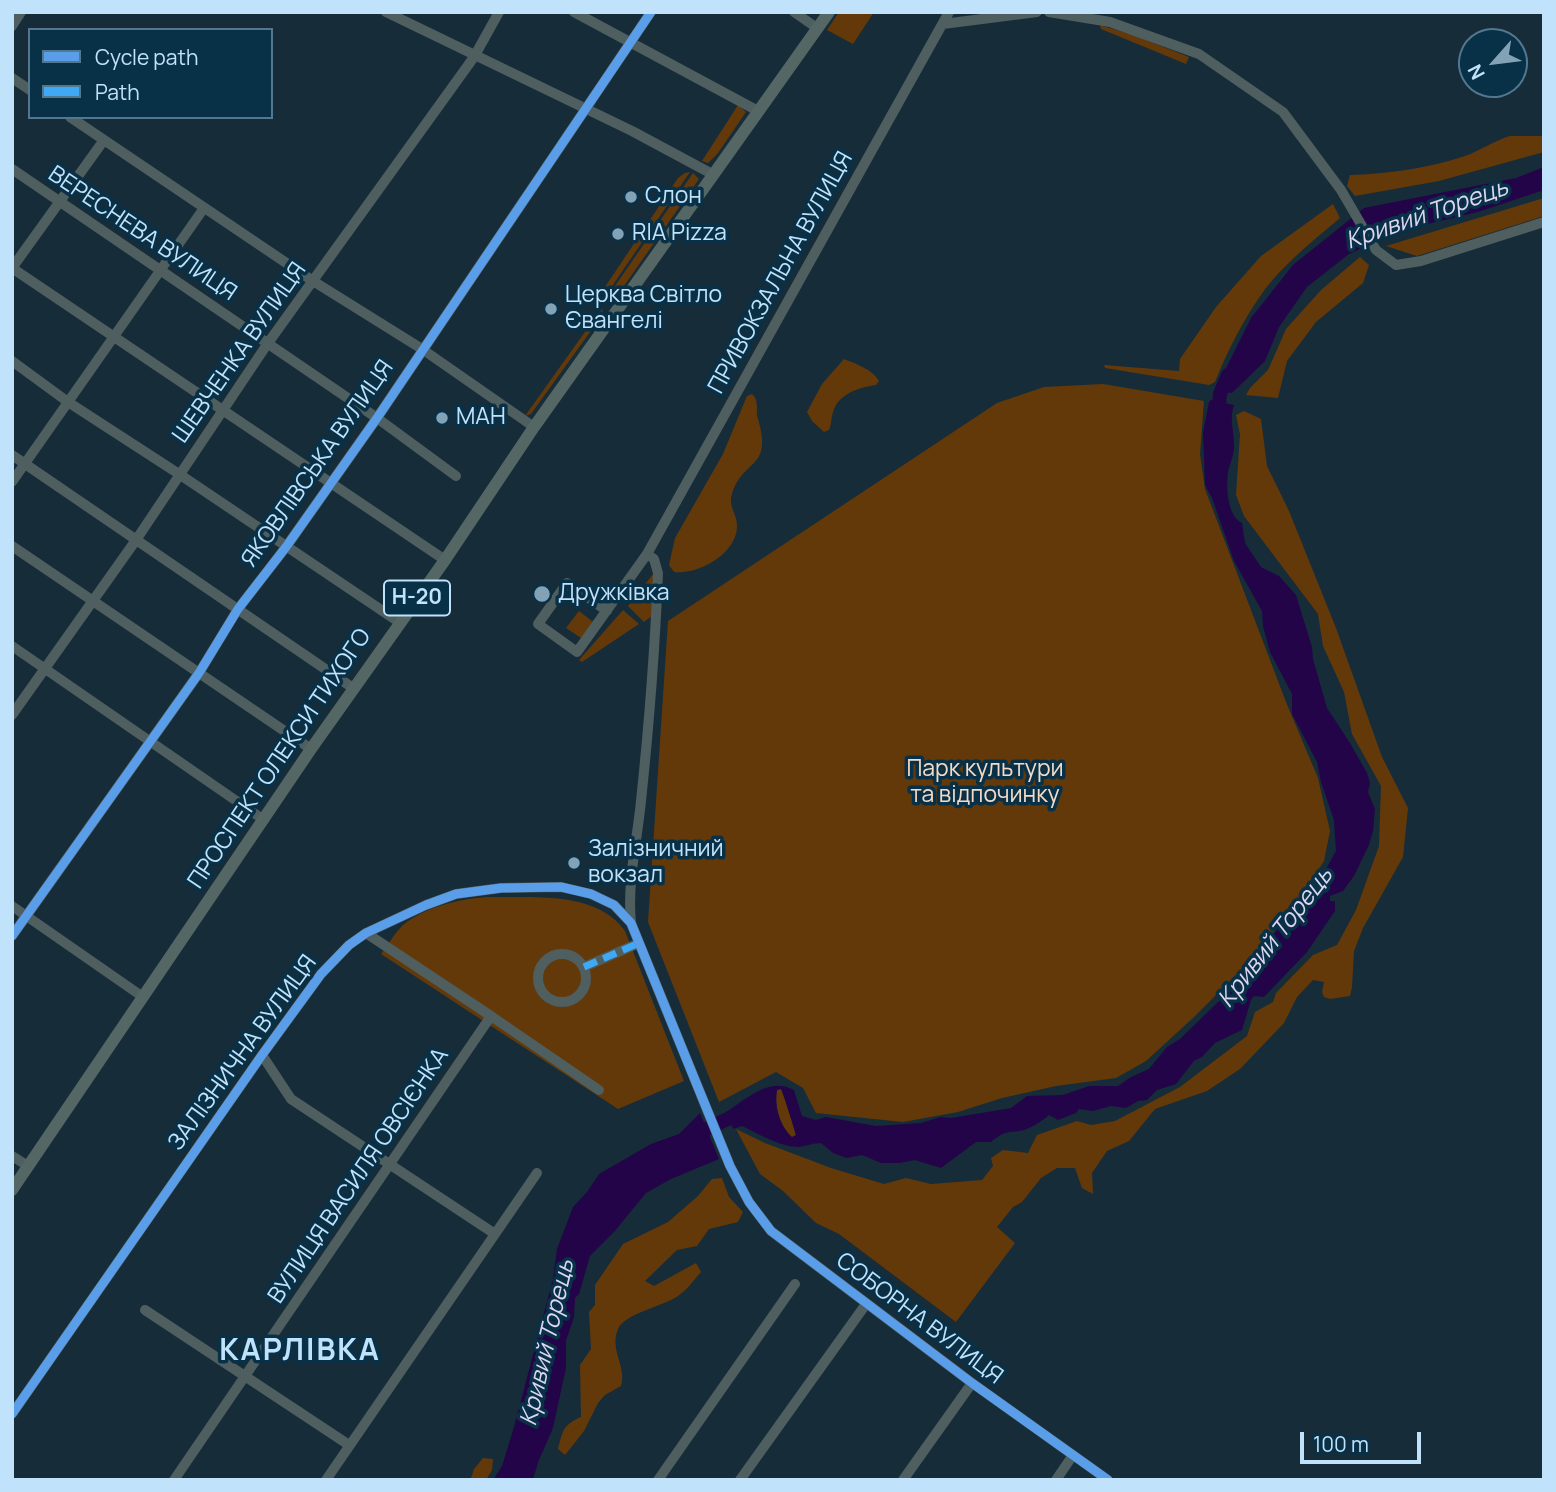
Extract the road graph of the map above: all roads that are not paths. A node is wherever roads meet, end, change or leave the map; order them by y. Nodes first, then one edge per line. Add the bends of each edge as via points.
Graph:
1 (21, 12) edge
2 (386, 12) edge
3 (499, 12) edge
4 (574, 12) edge
5 (651, 12) edge
6 (794, 12) edge
7 (829, 12) edge
8 (949, 12) edge
9 (1037, 12) edge
10 (1049, 12) edge
11 (1018, 13) edge
12 (1098, 16) edge
13 (943, 24) junction
14 (12, 26) edge
15 (817, 28) junction
16 (630, 42) junction
17 (474, 57) junction
18 (12, 78) edge
19 (28, 89) edge
20 (585, 109) junction
21 (758, 111) junction
22 (73, 119) edge
23 (104, 140) junction
24 (12, 169) edge
25 (714, 175) junction
26 (60, 201) junction
27 (204, 208) junction
28 (1544, 222) edge
29 (12, 268) edge
30 (162, 269) junction
31 (313, 281) junction
32 (113, 338) junction
33 (268, 343) junction
34 (422, 349) junction
35 (12, 361) edge
36 (68, 402) junction
37 (222, 411) junction
38 (377, 418) junction
39 (534, 427) junction
40 (12, 455) edge
41 (25, 464) junction
42 (179, 474) junction
43 (456, 476) dead end
44 (12, 482) edge
45 (330, 482) junction
46 (136, 540) junction
47 (12, 546) edge
48 (286, 547) junction
49 (647, 554) junction
50 (444, 560) junction
51 (93, 601) junction
52 (238, 609) junction
53 (607, 611) junction
54 (400, 622) junction
55 (12, 646) edge
56 (45, 669) junction
57 (200, 673) junction
58 (353, 688) junction
59 (12, 715) edge
60 (150, 742) junction
61 (311, 750) junction
62 (264, 820) junction
63 (12, 906) edge
64 (26, 916) junction
65 (631, 923) junction
66 (366, 933) junction
67 (12, 936) edge
68 (639, 943) junction
69 (584, 967) junction
70 (143, 997) junction
71 (491, 1016) junction
72 (262, 1055) junction
73 (599, 1090) dead end
74 (701, 1090) joint
75 (12, 1156) edge
76 (390, 1164) junction
77 (28, 1167) junction
78 (537, 1173) dead end
79 (12, 1190) edge
80 (495, 1234) junction
81 (794, 1283) dead end
82 (866, 1304) junction
83 (145, 1310) dead end
84 (246, 1377) junction
85 (972, 1382) junction
86 (12, 1414) edge
87 (349, 1446) junction
88 (1073, 1455) junction
89 (661, 1479) edge
90 (174, 1480) edge
91 (326, 1480) edge
92 (740, 1480) edge
93 (903, 1480) edge
94 (1056, 1480) edge
95 (1108, 1480) edge

1 - 14 street
2 - 17 street
3 - 17 street, ШЕВЧЕНКА ВУЛИЦЯ
4 - 16 street
5 - 16 street, ЯКОВЛІВСЬКА ВУЛИЦЯ
6 - 15 street
7 - 15 main road, ПРОСПЕКТ ОЛЕКСИ ТИХОГО / Н-20
8 - 13 street, ПРИВОКЗАЛЬНА ВУЛИЦЯ
9 - 11 street
10 - 12 street
11 - 13 street
12 - 28 street via 1199,54 1283,112 1341,190 1377,250 1396,265
13 - 49 street, ПРИВОКЗАЛЬНА ВУЛИЦЯ
15 - 21 main road, ПРОСПЕКТ ОЛЕКСИ ТИХОГО / Н-20
16 - 20 street, ЯКОВЛІВСЬКА ВУЛИЦЯ
16 - 21 street
17 - 20 street
17 - 31 street, ШЕВЧЕНКА ВУЛИЦЯ
18 - 19 street
20 - 25 street
20 - 34 street, ЯКОВЛІВСЬКА ВУЛИЦЯ
21 - 25 main road, ПРОСПЕКТ ОЛЕКСИ ТИХОГО / Н-20
22 - 23 street
23 - 26 street
23 - 27 street
24 - 26 street, ВЕРЕСНЕВА ВУЛИЦЯ
25 - 39 main road, ПРОСПЕКТ ОЛЕКСИ ТИХОГО / Н-20
26 - 29 street
26 - 30 street, ВЕРЕСНЕВА ВУЛИЦЯ
27 - 30 street
27 - 31 street
29 - 32 street
30 - 32 street
30 - 33 street, ВЕРЕСНЕВА ВУЛИЦЯ
31 - 33 street, ШЕВЧЕНКА ВУЛИЦЯ
31 - 34 street
32 - 36 street
32 - 37 street
33 - 37 street, ШЕВЧЕНКА ВУЛИЦЯ
33 - 38 street, ВЕРЕСНЕВА ВУЛИЦЯ
34 - 38 street, ЯКОВЛІВСЬКА ВУЛИЦЯ
34 - 39 street
35 - 36 street
36 - 41 street
36 - 42 street
37 - 42 street, ШЕВЧЕНКА ВУЛИЦЯ
37 - 45 street
38 - 43 street, ВЕРЕСНЕВА ВУЛИЦЯ
38 - 45 street, ЯКОВЛІВСЬКА ВУЛИЦЯ
39 - 50 main road, ПРОСПЕКТ ОЛЕКСИ ТИХОГО / Н-20
40 - 41 street
41 - 44 street
41 - 46 street
42 - 46 street, ШЕВЧЕНКА ВУЛИЦЯ
42 - 48 street
45 - 48 street, ЯКОВЛІВСЬКА ВУЛИЦЯ
45 - 50 street
46 - 51 street, ШЕВЧЕНКА ВУЛИЦЯ
46 - 52 street
47 - 51 street
48 - 52 street, ЯКОВЛІВСЬКА ВУЛИЦЯ
48 - 54 street
49 - 53 street, ПРИВОКЗАЛЬНА ВУЛИЦЯ
49 - 65 street via 654,559 658,573 657,605 629,897
50 - 54 main road, ПРОСПЕКТ ОЛЕКСИ ТИХОГО / Н-20
51 - 56 street, ШЕВЧЕНКА ВУЛИЦЯ
51 - 57 street
52 - 57 street, ЯКОВЛІВСЬКА ВУЛИЦЯ
52 - 58 street
53 - 53 street, ПРИВОКЗАЛЬНА ВУЛИЦЯ via 567,583 538,624 577,652
54 - 58 main road, ПРОСПЕКТ ОЛЕКСИ ТИХОГО / Н-20
55 - 56 street
56 - 59 street, ШЕВЧЕНКА ВУЛИЦЯ
56 - 60 street
57 - 60 street, ЯКОВЛІВСЬКА ВУЛИЦЯ
57 - 61 street
58 - 61 main road, ПРОСПЕКТ ОЛЕКСИ ТИХОГО / Н-20
60 - 62 street
60 - 64 street, ЯКОВЛІВСЬКА ВУЛИЦЯ
61 - 62 main road, ПРОСПЕКТ ОЛЕКСИ ТИХОГО / Н-20
62 - 70 main road, ПРОСПЕКТ ОЛЕКСИ ТИХОГО / Н-20
63 - 64 street
64 - 67 street, ЯКОВЛІВСЬКА ВУЛИЦЯ
64 - 70 street
65 - 66 street, ЗАЛІЗНИЧНА ВУЛИЦЯ via 614,905 591,894 539,886 456,894
65 - 68 street, ЗАЛІЗНИЧНА ВУЛИЦЯ
66 - 71 street
66 - 72 street, ЗАЛІЗНИЧНА ВУЛИЦЯ via 328,966
68 - 69 street
68 - 74 street, ЗАЛІЗНИЧНА ВУЛИЦЯ
69 - 69 street via 572,955 555,955 538,972 540,988 551,1000 573,1000 587,982
70 - 77 main road, ПРОСПЕКТ ОЛЕКСИ ТИХОГО / Н-20
71 - 73 street
71 - 76 street, ВУЛИЦЯ ВАСИЛЯ ОВСІЄНКА
72 - 76 street via 291,1098
72 - 86 street, ЗАЛІЗНИЧНА ВУЛИЦЯ
74 - 82 street, СОБОРНА ВУЛИЦЯ via 730,1166 771,1231
75 - 77 street
76 - 80 street
76 - 84 street, ВУЛИЦЯ ВАСИЛЯ ОВСІЄНКА
77 - 79 main road, ПРОСПЕКТ ОЛЕКСИ ТИХОГО / Н-20
78 - 80 street
80 - 87 street
81 - 89 street
82 - 85 street, СОБОРНА ВУЛИЦЯ
82 - 92 street
83 - 84 street
84 - 87 street
84 - 90 street, ВУЛИЦЯ ВАСИЛЯ ОВСІЄНКА
85 - 88 street, СОБОРНА ВУЛИЦЯ
85 - 93 street
87 - 91 street
88 - 94 street
88 - 95 street, СОБОРНА ВУЛИЦЯ

